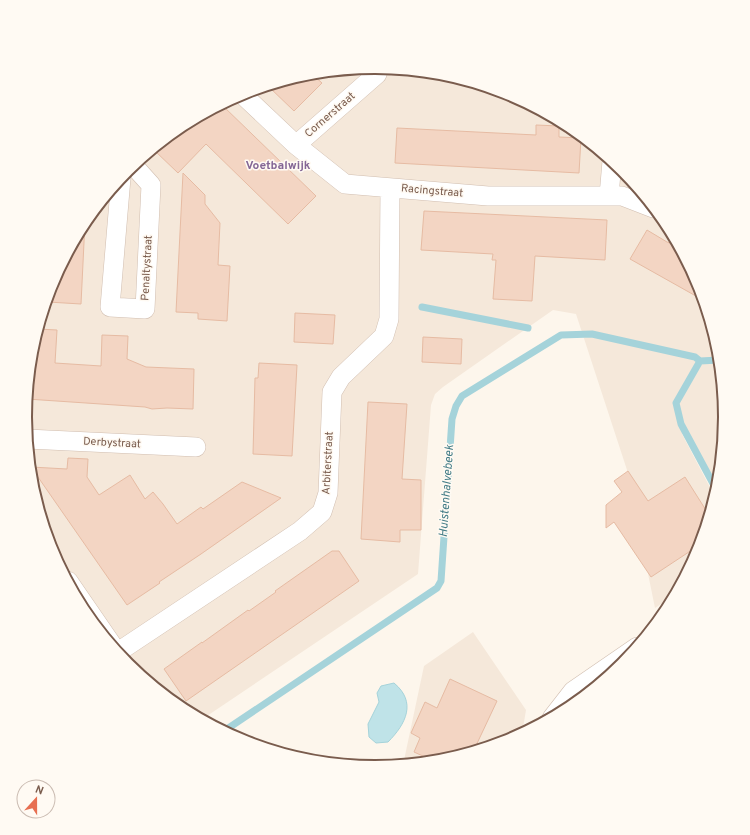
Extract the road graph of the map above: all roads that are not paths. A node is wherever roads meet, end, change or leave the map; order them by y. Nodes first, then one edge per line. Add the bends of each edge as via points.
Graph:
1 (377, 74) edge
2 (248, 100) edge
3 (296, 145) junction
4 (611, 169) edge
5 (138, 170) edge
6 (390, 188) junction
7 (119, 189) edge
8 (609, 196) junction
9 (643, 204) edge
10 (33, 439) edge
11 (196, 447) dead end
12 (124, 652) edge
13 (618, 660) edge
14 (562, 706) edge

1 - 3 street, Cornerstraat
2 - 3 street, Racingstraat
3 - 6 street, Racingstraat via 345,184
4 - 8 street
5 - 7 street, Penaltystraat via 151,185 145,309 110,307
6 - 8 street, Racingstraat via 488,196
6 - 12 street, Arbiterstraat via 388,319 384,336 340,377 332,392 328,493 322,512 300,531
8 - 9 street, Racingstraat via 622,196
10 - 11 street, Derbystraat
13 - 14 street via 573,691

